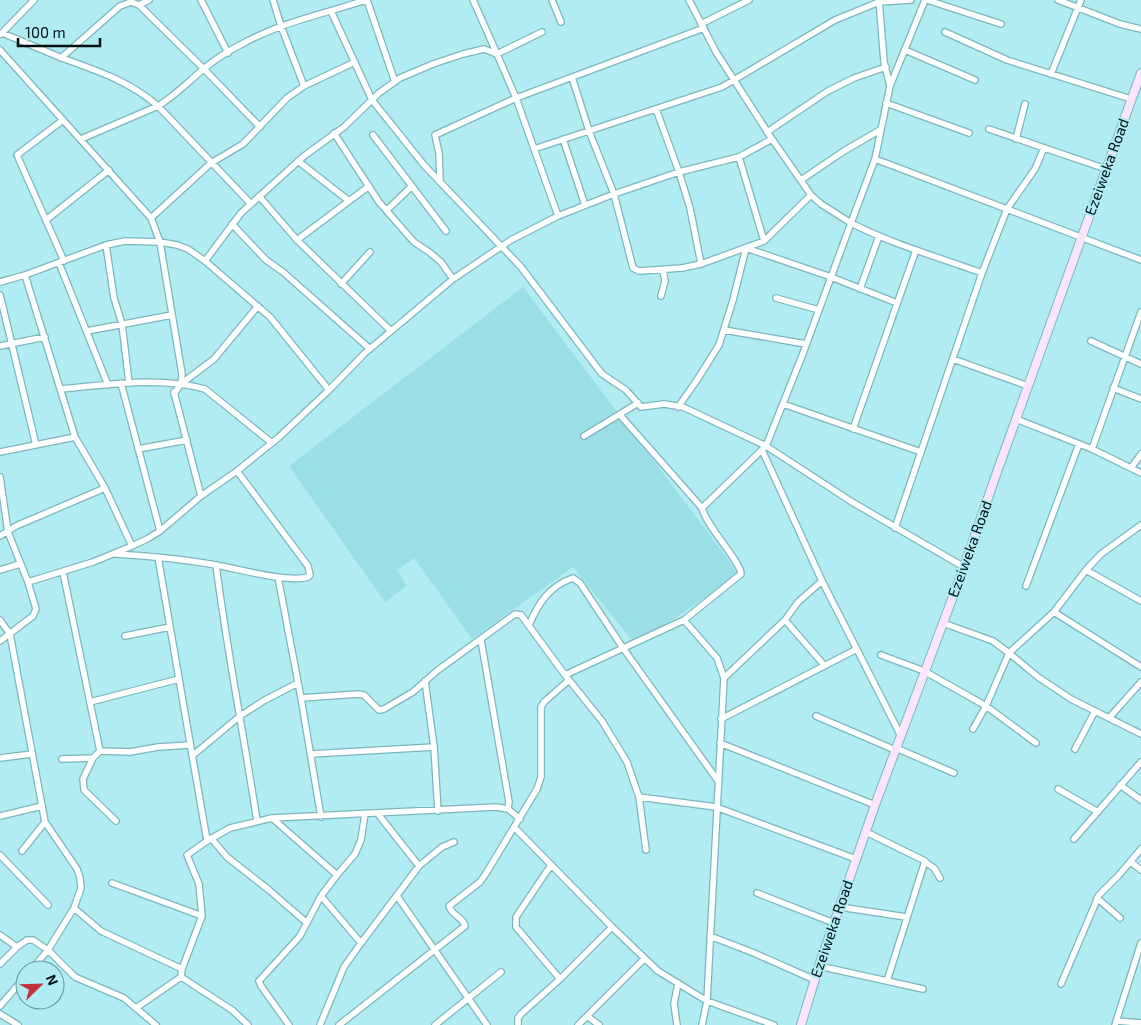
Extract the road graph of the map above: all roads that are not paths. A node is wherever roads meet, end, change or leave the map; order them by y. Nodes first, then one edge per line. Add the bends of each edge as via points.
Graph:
1 (34, 0) edge
2 (149, 0) edge
3 (202, 0) edge
4 (273, 0) edge
5 (366, 0) edge
6 (473, 0) edge
7 (552, 0) edge
8 (689, 0) edge
9 (749, 0) edge
10 (911, 0) edge
11 (926, 0) edge
12 (1058, 0) edge
13 (1081, 0) edge
14 (879, 1) edge
15 (139, 5) junction
16 (1078, 8) junction
17 (331, 11) junction
18 (562, 22) dead end
19 (1001, 24) dead end
20 (281, 26) junction
21 (702, 26) junction
22 (1141, 29) edge
23 (542, 32) dead end
24 (945, 32) dead end
25 (1, 34) edge
26 (0, 50) edge
27 (905, 50) junction
28 (228, 53) junction
29 (497, 54) junction
30 (61, 58) junction
31 (355, 62) junction
32 (886, 67) junction
33 (204, 69) junction
34 (1051, 74) junction
35 (1141, 76) edge
36 (572, 77) junction
37 (734, 80) junction
38 (975, 80) dead end
39 (395, 82) junction
40 (304, 86) junction
41 (890, 86) junction
42 (516, 98) junction
43 (1132, 99) junction
44 (372, 100) junction
45 (886, 104) junction
46 (1025, 104) dead end
47 (158, 106) junction
48 (656, 109) junction
49 (63, 120) junction
50 (260, 127) junction
51 (989, 129) dead end
52 (880, 130) junction
53 (589, 131) junction
54 (767, 132) junction
55 (334, 133) junction
56 (969, 133) dead end
57 (373, 135) dead end
58 (81, 139) junction
59 (563, 139) junction
60 (772, 139) junction
61 (1016, 139) junction
62 (1044, 148) junction
63 (534, 149) junction
64 (739, 157) junction
65 (875, 159) junction
66 (298, 161) junction
67 (211, 163) junction
68 (109, 170) junction
69 (1106, 170) junction
70 (679, 172) junction
71 (440, 180) junction
72 (801, 180) junction
73 (369, 186) junction
74 (412, 186) junction
75 (614, 194) junction
76 (811, 195) junction
77 (259, 196) junction
78 (349, 201) junction
79 (251, 204) junction
80 (586, 205) junction
81 (1007, 209) junction
82 (386, 210) junction
83 (558, 216) junction
84 (151, 218) junction
85 (46, 220) junction
86 (851, 223) junction
87 (232, 224) junction
88 (446, 231) dead end
89 (879, 236) junction
90 (1081, 237) junction
91 (297, 240) junction
92 (764, 240) junction
93 (160, 242) junction
94 (106, 245) junction
95 (500, 247) junction
96 (746, 248) junction
97 (916, 250) junction
98 (370, 252) dead end
99 (1141, 260) edge
100 (205, 261) junction
101 (62, 262) junction
102 (701, 264) junction
103 (663, 270) junction
104 (982, 273) junction
105 (25, 275) junction
106 (831, 277) junction
107 (453, 279) junction
108 (0, 282) edge
109 (341, 284) junction
110 (860, 289) junction
111 (0, 295) edge
112 (661, 296) dead end
113 (776, 298) dead end
114 (897, 303) junction
115 (258, 306) junction
116 (819, 310) junction
117 (1141, 312) edge
118 (172, 315) junction
119 (122, 324) junction
120 (724, 330) junction
121 (1138, 330) edge
122 (87, 331) junction
123 (391, 331) junction
124 (45, 337) junction
125 (1091, 341) dead end
126 (806, 344) junction
127 (12, 345) junction
128 (0, 346) edge
129 (370, 349) junction
130 (1125, 356) junction
131 (953, 359) junction
132 (1141, 364) edge
133 (129, 383) junction
134 (108, 384) junction
135 (120, 384) junction
136 (172, 384) junction
137 (182, 384) junction
138 (1028, 386) junction
139 (1114, 388) junction
140 (61, 389) junction
141 (329, 390) junction
142 (174, 394) junction
143 (1141, 399) edge
144 (638, 403) junction
145 (783, 404) junction
146 (678, 407) junction
147 (620, 414) junction
148 (1016, 419) junction
149 (853, 429) junction
150 (584, 436) dead end
151 (75, 437) junction
152 (187, 440) junction
153 (272, 443) junction
154 (1079, 444) junction
155 (36, 445) junction
156 (764, 448) junction
157 (138, 449) junction
158 (1092, 449) junction
159 (0, 452) edge
160 (921, 452) junction
161 (1141, 454) edge
162 (1131, 468) junction
163 (237, 471) junction
164 (1141, 473) edge
165 (0, 477) edge
166 (105, 488) junction
167 (201, 496) junction
168 (702, 508) junction
169 (1141, 525) edge
170 (895, 528) junction
171 (160, 531) junction
172 (8, 532) junction
173 (1138, 532) edge
174 (0, 536) edge
175 (132, 546) junction
176 (113, 554) junction
177 (158, 557) junction
178 (20, 564) junction
179 (216, 565) junction
180 (964, 567) junction
181 (0, 570) edge
182 (1086, 570) junction
183 (62, 572) junction
184 (278, 577) junction
185 (822, 581) junction
186 (28, 582) junction
187 (1026, 586) dead end
188 (1141, 601) edge
189 (1054, 612) junction
190 (0, 620) edge
191 (684, 620) junction
192 (785, 620) junction
193 (943, 622) junction
194 (529, 625) junction
195 (170, 626) junction
196 (10, 634) junction
197 (125, 636) dead end
198 (481, 640) junction
199 (0, 641) edge
200 (623, 648) junction
201 (856, 648) junction
202 (1009, 653) junction
203 (881, 655) dead end
204 (824, 666) junction
205 (1141, 667) edge
206 (924, 671) junction
207 (567, 677) junction
208 (724, 678) junction
209 (179, 679) junction
210 (425, 681) junction
211 (1141, 682) edge
212 (298, 683) junction
213 (302, 698) junction
214 (90, 702) junction
215 (986, 706) junction
216 (1095, 711) junction
217 (240, 716) junction
218 (816, 716) dead end
219 (722, 718) junction
220 (1109, 718) junction
221 (972, 730) dead end
222 (1141, 734) edge
223 (901, 736) junction
224 (720, 743) junction
225 (1036, 743) dead end
226 (190, 746) junction
227 (434, 747) junction
228 (896, 749) junction
229 (1075, 749) dead end
230 (100, 751) junction
231 (32, 754) junction
232 (310, 754) junction
233 (192, 756) junction
234 (0, 758) edge
235 (93, 758) junction
236 (62, 759) dead end
237 (1141, 762) edge
238 (954, 773) dead end
239 (718, 780) junction
240 (1120, 786) junction
241 (1058, 789) dead end
242 (639, 797) junction
243 (1141, 800) edge
244 (875, 805) junction
245 (42, 806) junction
246 (716, 807) junction
247 (508, 809) junction
248 (438, 811) junction
249 (1098, 812) junction
250 (365, 814) junction
251 (378, 814) junction
252 (0, 816) edge
253 (321, 817) junction
254 (272, 818) junction
255 (520, 819) junction
256 (116, 821) dead end
257 (258, 821) junction
258 (45, 822) junction
259 (515, 828) junction
260 (866, 832) junction
261 (209, 839) junction
262 (1074, 839) dead end
263 (454, 842) dead end
264 (1141, 849) edge
265 (646, 850) dead end
266 (22, 851) dead end
267 (0, 855) edge
268 (856, 859) junction
269 (925, 862) junction
270 (1131, 862) junction
271 (552, 865) junction
272 (419, 866) junction
273 (1141, 870) edge
274 (337, 875) junction
275 (940, 878) dead end
276 (112, 883) dead end
277 (757, 894) dead end
278 (322, 896) junction
279 (397, 896) junction
280 (1097, 898) junction
281 (48, 905) dead end
282 (840, 907) junction
283 (74, 908) junction
284 (202, 916) junction
285 (906, 917) junction
286 (1120, 918) dead end
287 (307, 923) junction
288 (834, 923) junction
289 (612, 927) junction
290 (0, 935) edge
291 (710, 936) junction
292 (361, 943) junction
293 (1141, 943) edge
294 (17, 947) junction
295 (48, 950) junction
296 (435, 950) junction
297 (644, 959) junction
298 (40, 960) edge
299 (0, 964) edge
300 (819, 966) junction
301 (182, 969) junction
302 (500, 972) dead end
303 (181, 977) junction
304 (560, 979) junction
305 (815, 980) junction
306 (887, 981) junction
307 (678, 983) junction
308 (1061, 984) dead end
309 (15, 989) edge
310 (923, 989) dead end
311 (468, 998) junction
312 (707, 1001) junction
313 (0, 1006) edge
314 (136, 1008) junction
315 (0, 1014) edge
316 (587, 1016) junction
317 (1116, 1023) edge
318 (1141, 1023) edge
319 (18, 1025) edge
320 (156, 1025) edge
321 (248, 1025) edge
322 (289, 1025) edge
323 (320, 1025) edge
324 (339, 1025) edge
325 (435, 1025) edge
326 (487, 1025) edge
327 (518, 1025) edge
328 (578, 1025) edge
329 (599, 1025) edge
330 (677, 1025) edge
331 (702, 1025) edge
332 (774, 1025) edge
333 (801, 1025) edge

1 - 25 street
2 - 15 street
3 - 28 street
4 - 20 street
5 - 17 street
5 - 39 street
6 - 29 street
7 - 18 street
8 - 21 street
9 - 21 street
10 - 14 street
11 - 19 street
11 - 27 street
12 - 16 street
13 - 16 street
14 - 32 street
14 - 37 street via 835,20
15 - 30 street via 131,2 120,6
15 - 33 street
16 - 22 street
16 - 34 street
17 - 20 street
17 - 31 street
20 - 28 street
20 - 40 street
21 - 36 street
21 - 37 street
23 - 29 street
24 - 34 street via 1007,60
25 - 30 street
26 - 49 street
27 - 38 street
27 - 41 street
28 - 33 street
29 - 39 street via 484,49 463,54
29 - 42 street
30 - 47 street via 114,77 143,93
31 - 40 street
31 - 44 street
32 - 41 street
32 - 54 street via 828,91
33 - 47 street
33 - 50 street
34 - 43 street
35 - 43 main road, Ezeiweka Road
36 - 42 street
36 - 53 street
37 - 48 street
37 - 54 street
39 - 44 street
40 - 50 street via 287,98
41 - 45 street
42 - 63 street
42 - 71 street via 435,134
43 - 69 main road, Ezeiweka Road
44 - 55 street
44 - 71 street
45 - 52 street
45 - 56 street
46 - 61 street
47 - 58 street
47 - 67 street
48 - 53 street
48 - 70 street
49 - 58 street
49 - 85 street via 17,155
50 - 67 street via 243,144
51 - 61 street
52 - 65 street
52 - 72 street
53 - 59 street
53 - 75 street
54 - 60 street
55 - 66 street
55 - 73 street
57 - 74 street
58 - 68 street
59 - 63 street
59 - 80 street
60 - 64 street
60 - 72 street
61 - 62 street
62 - 69 street
62 - 81 street via 1035,169
63 - 83 street
64 - 70 street
64 - 92 street
65 - 81 street
65 - 86 street
66 - 77 street
66 - 78 street
67 - 79 street
67 - 84 street
68 - 84 street
68 - 85 street
69 - 90 main road, Ezeiweka Road
70 - 75 street
70 - 102 street
71 - 95 street
72 - 76 street
73 - 78 street
73 - 82 street
74 - 82 street
74 - 88 street
75 - 80 street
75 - 103 street via 633,268 638,271
76 - 86 street
76 - 92 street
77 - 79 street
77 - 91 street
78 - 91 street
79 - 87 street
80 - 83 street
81 - 90 street
81 - 104 street
82 - 107 street via 414,242 441,262
83 - 95 street
84 - 93 street
85 - 101 street
86 - 89 street
86 - 106 street
87 - 100 street
87 - 129 street via 266,260
89 - 97 street
89 - 110 street
90 - 99 street
90 - 138 main road, Ezeiweka Road
91 - 109 street
92 - 96 street
93 - 94 street via 125,241
93 - 100 street via 188,249
93 - 118 street
94 - 101 street
94 - 119 street via 114,298
95 - 107 street
95 - 144 street via 522,267 602,374 626,390
96 - 102 street
96 - 106 street
96 - 120 street
97 - 104 street
97 - 114 street
98 - 109 street
100 - 115 street
101 - 105 street
101 - 122 street
102 - 103 street
103 - 112 street via 665,281
104 - 131 street
105 - 108 street
105 - 124 street
106 - 110 street
106 - 116 street
107 - 123 street
109 - 123 street
110 - 114 street
111 - 127 street
113 - 116 street
114 - 149 street
115 - 137 street via 214,359
115 - 141 street
116 - 126 street
117 - 121 street
118 - 119 street
118 - 137 street
119 - 122 street
119 - 133 street
120 - 126 street
120 - 146 street via 719,345
121 - 130 street
122 - 134 street
123 - 129 street
124 - 127 street
124 - 140 street
125 - 130 street
126 - 145 street
127 - 128 street
127 - 155 street
129 - 141 street
130 - 132 street
130 - 139 street
131 - 138 street
131 - 160 street
133 - 135 street
133 - 136 street
134 - 135 street
134 - 140 street
135 - 157 street
136 - 137 street
136 - 142 street
137 - 142 street
137 - 153 street via 205,389
138 - 148 main road, Ezeiweka Road
139 - 143 street
139 - 158 street
140 - 151 street
141 - 153 street
142 - 152 street
144 - 146 street via 641,407 664,404
144 - 147 street
145 - 149 street
145 - 156 street
146 - 156 street
147 - 150 street
147 - 168 street
148 - 154 street
148 - 180 main road, Ezeiweka Road
149 - 160 street
151 - 155 street
151 - 166 street
152 - 157 street
152 - 167 street
153 - 163 street
154 - 158 street
154 - 187 street
155 - 159 street
156 - 168 street
156 - 170 street
156 - 185 street
157 - 171 street
158 - 162 street
160 - 170 street
161 - 162 street
162 - 164 street
163 - 167 street
163 - 184 street via 310,571 310,575 304,578
165 - 172 street
166 - 172 street
166 - 175 street
167 - 171 street
168 - 191 street via 740,567 741,574
169 - 173 street
170 - 180 street
171 - 175 street
172 - 174 street
172 - 178 street
173 - 182 street via 1101,554
175 - 176 street
176 - 177 street
176 - 183 street
177 - 179 street
177 - 195 street
178 - 181 street
178 - 186 street
179 - 184 street
179 - 217 street
180 - 193 main road, Ezeiweka Road
182 - 188 street
182 - 189 street
183 - 186 street
183 - 214 street
184 - 212 street
185 - 192 street via 798,602
185 - 201 street
186 - 196 street via 35,613
189 - 202 street
189 - 205 street
190 - 196 street
191 - 200 street
191 - 208 street via 717,658
192 - 204 street
192 - 208 street
193 - 202 street via 993,642
193 - 206 main road, Ezeiweka Road
194 - 198 street via 521,615 515,614
194 - 200 street via 546,594 573,578 580,583
194 - 207 street
195 - 197 street
195 - 209 street
196 - 199 street
196 - 231 street
198 - 210 street
198 - 247 street
200 - 207 street
200 - 239 street
201 - 204 street
201 - 223 street
202 - 215 street
202 - 216 street via 1038,677
203 - 206 street
204 - 219 street
206 - 215 street
206 - 223 main road, Ezeiweka Road
207 - 242 street via 602,721 626,762
207 - 255 street via 541,707 541,777
208 - 219 street
209 - 214 street
209 - 226 street
210 - 213 street via 413,692 379,710 364,695 358,694
210 - 227 street
211 - 220 street
212 - 213 street
212 - 217 street
213 - 232 street
214 - 230 street
215 - 221 street
215 - 225 street
216 - 220 street
216 - 229 street
217 - 233 street
217 - 257 street
218 - 228 street
219 - 224 street
220 - 222 street
223 - 228 main road, Ezeiweka Road
224 - 239 street
224 - 244 street
226 - 230 street via 130,752
226 - 233 street
227 - 232 street
227 - 248 street
228 - 238 street
228 - 244 main road, Ezeiweka Road
230 - 235 street
231 - 234 street
231 - 245 street
232 - 253 street
233 - 261 street
235 - 236 street
235 - 256 street via 83,779 84,790
237 - 240 street
239 - 246 street
240 - 243 street
240 - 249 street
241 - 249 street
242 - 246 street
242 - 265 street
244 - 260 main road, Ezeiweka Road
245 - 252 street
245 - 258 street
246 - 268 street
246 - 291 street
247 - 248 street
247 - 255 street
248 - 251 street
249 - 262 street
250 - 251 street
250 - 253 street
250 - 274 street via 359,847
251 - 272 street
253 - 254 street
254 - 257 street
254 - 274 street
255 - 259 street
257 - 261 street via 230,828
258 - 266 street
258 - 283 street via 80,878 81,888
259 - 271 street
259 - 296 street via 480,882 449,906 465,926
260 - 268 main road, Ezeiweka Road
260 - 269 street
261 - 284 street via 188,855 198,879
261 - 287 street
263 - 272 street via 442,847
264 - 270 street
267 - 281 street
268 - 282 main road, Ezeiweka Road
269 - 275 street
269 - 285 street
270 - 273 street
270 - 280 street
271 - 289 street
271 - 304 street via 515,921
272 - 279 street
274 - 278 street
276 - 284 street
277 - 288 street
278 - 287 street
278 - 292 street
279 - 292 street
279 - 296 street
280 - 286 street
280 - 308 street
282 - 285 street
282 - 288 main road, Ezeiweka Road
283 - 295 street
283 - 301 street via 101,931
284 - 301 street
285 - 306 street
287 - 322 street via 300,936 259,981
288 - 300 main road, Ezeiweka Road
289 - 297 street
289 - 304 street
290 - 294 street
291 - 305 street
291 - 312 street
292 - 323 street via 344,967
293 - 317 street
294 - 295 street via 27,940 34,940
294 - 299 street
295 - 298 street
295 - 314 street via 75,977 113,992
296 - 311 street
296 - 324 street
297 - 307 street
297 - 316 street
300 - 305 main road, Ezeiweka Road
300 - 306 street
301 - 303 street
302 - 311 street
303 - 314 street
303 - 321 street via 232,1010
304 - 327 street via 520,1014
305 - 333 main road, Ezeiweka Road
306 - 310 street
307 - 312 street
307 - 330 street via 674,1004
309 - 313 street
311 - 325 street
311 - 326 street
312 - 331 street
312 - 332 street
314 - 320 street
315 - 319 street
316 - 328 street
316 - 329 street
317 - 318 street

